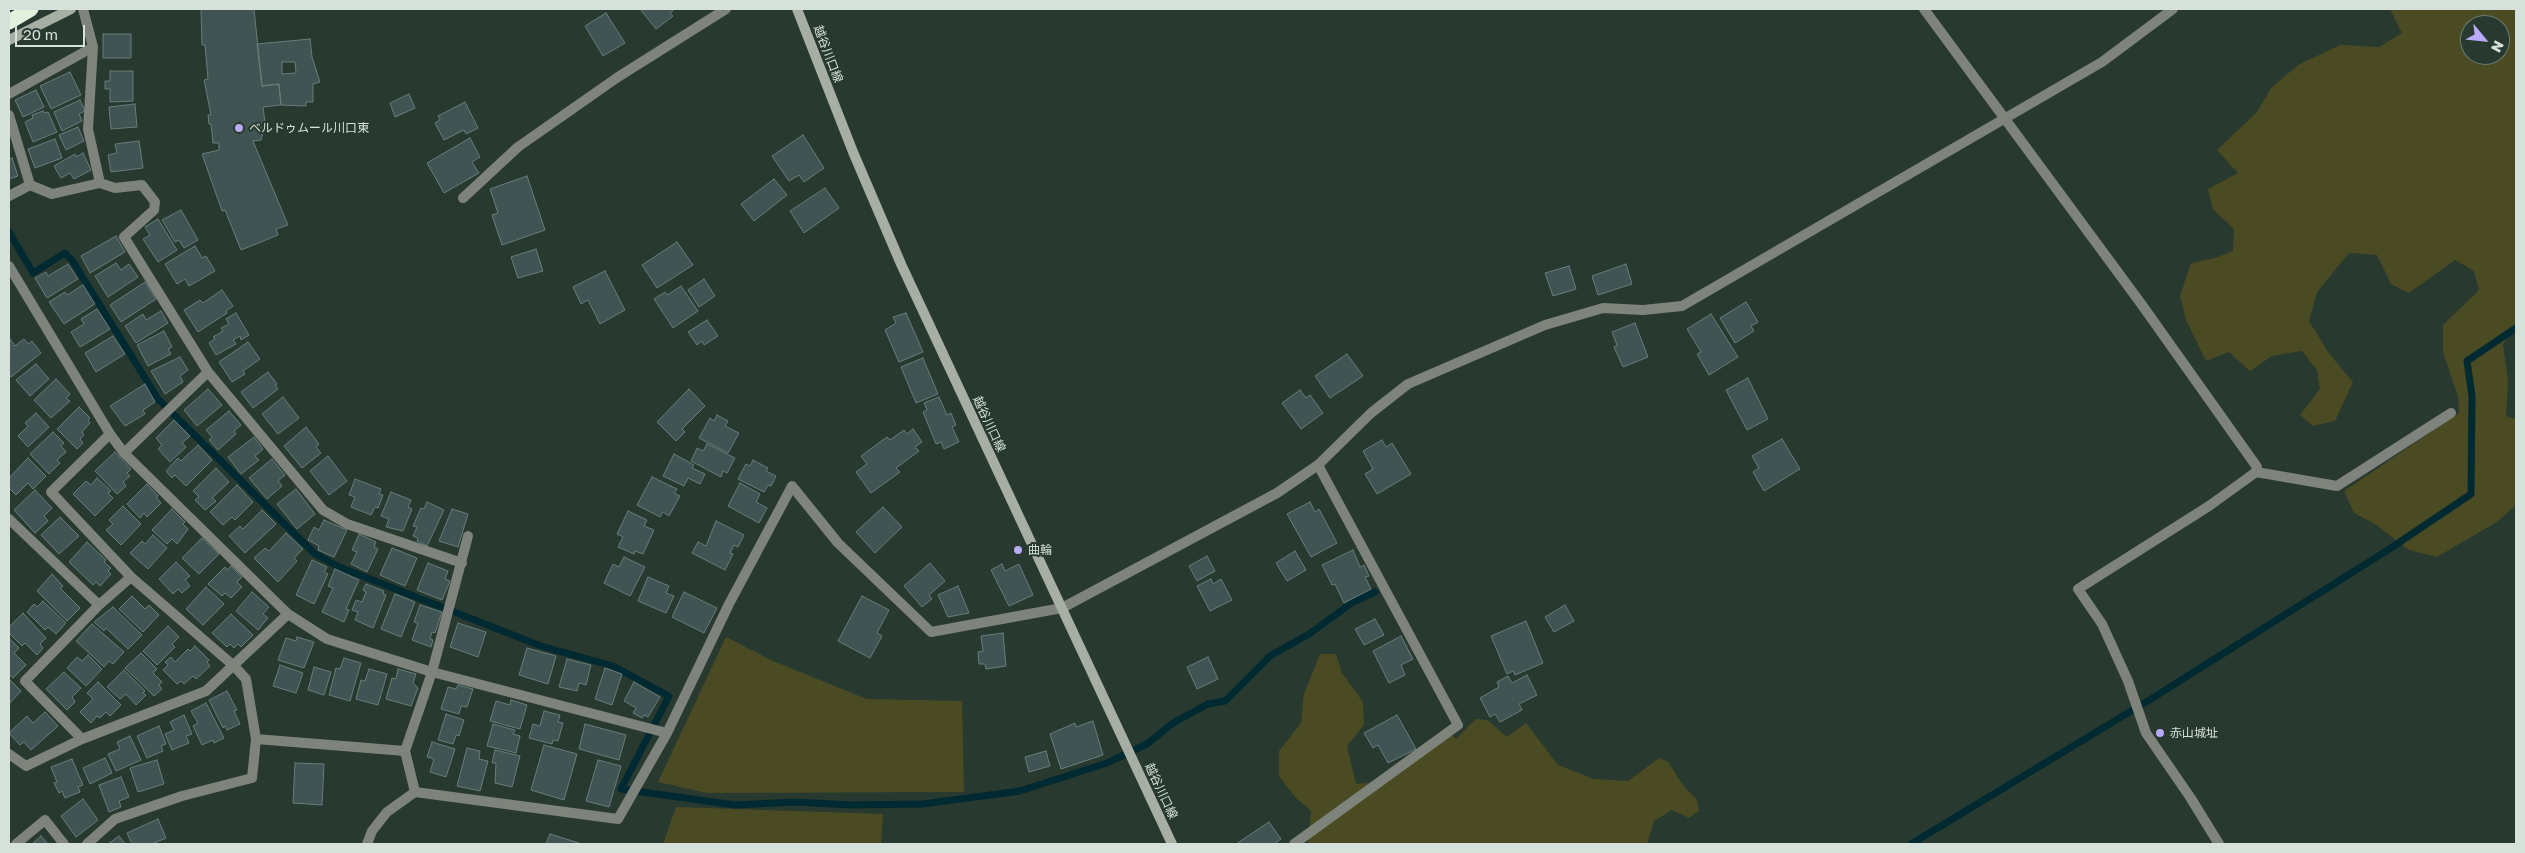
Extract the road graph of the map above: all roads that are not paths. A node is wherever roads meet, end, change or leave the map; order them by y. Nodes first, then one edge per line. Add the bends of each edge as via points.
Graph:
1 (32, 9) edge
2 (71, 9) edge
3 (83, 9) edge
4 (726, 9) edge
5 (797, 9) edge
6 (1924, 9) edge
7 (2173, 9) edge
8 (9, 22) edge
9 (9, 40) edge
10 (93, 47) junction
11 (9, 94) edge
12 (9, 115) edge
13 (2004, 118) junction
14 (100, 183) junction
15 (30, 185) junction
16 (9, 196) edge
17 (463, 198) dead end
18 (9, 266) edge
19 (208, 372) junction
20 (2451, 413) dead end
21 (110, 434) junction
22 (124, 453) junction
23 (1318, 465) junction
24 (2256, 472) junction
25 (9, 519) edge
26 (468, 536) dead end
27 (462, 563) junction
28 (131, 577) junction
29 (99, 605) junction
30 (1062, 608) junction
31 (288, 614) junction
32 (234, 666) junction
33 (432, 672) junction
34 (667, 733) junction
35 (82, 739) junction
36 (256, 740) junction
37 (405, 751) junction
38 (9, 754) edge
39 (415, 792) junction
40 (16, 844) edge
41 (64, 844) edge
42 (87, 844) edge
43 (368, 844) edge
44 (1172, 844) edge
45 (1294, 844) edge
46 (2219, 844) edge

1 - 8 highway
2 - 9 main road
3 - 10 street
4 - 17 street via 618,77 518,147
5 - 30 main road, 越谷川口線 via 901,264
6 - 13 street
7 - 13 street via 2102,62
10 - 11 street
10 - 14 street via 88,129
12 - 15 street
13 - 23 street via 1682,306 1643,310 1603,308 1545,326 1408,384 1371,413
13 - 24 street via 2142,305 2257,467
14 - 15 street via 52,194
14 - 19 street via 115,188 142,185 155,202 154,210 124,237
15 - 16 street
18 - 21 street
19 - 22 street
19 - 27 street via 323,510 347,524
20 - 24 street via 2337,486
21 - 22 street
21 - 28 street via 51,492
22 - 31 street
23 - 30 street via 1277,493
23 - 45 street via 1458,725
24 - 46 street via 2209,506 2078,589 2102,624 2128,681 2146,733
25 - 29 street
26 - 27 street
27 - 33 street
28 - 29 street
28 - 32 street
29 - 35 street via 25,681
30 - 34 street via 931,632 838,543 792,486 729,604
30 - 44 main road, 越谷川口線
31 - 32 street
31 - 33 street via 327,639
32 - 35 street via 206,691
32 - 36 street via 246,679
33 - 34 street
33 - 37 street
34 - 39 street via 618,819
35 - 38 street via 26,766
36 - 37 street
36 - 42 street via 252,778 182,796 115,819
37 - 39 street
39 - 43 street via 387,812 372,831
40 - 41 street via 45,820

